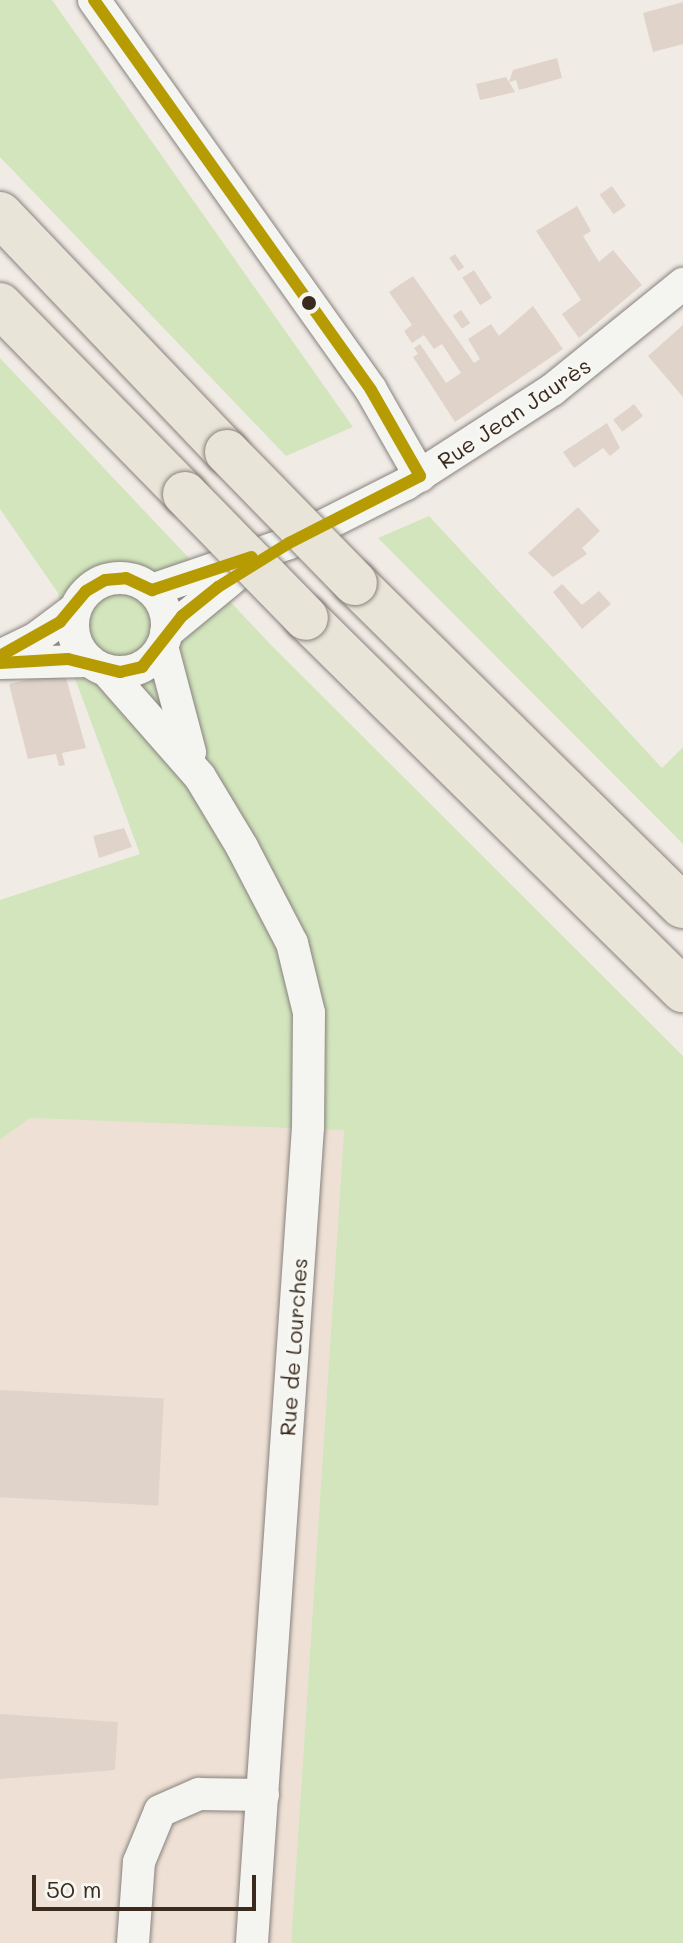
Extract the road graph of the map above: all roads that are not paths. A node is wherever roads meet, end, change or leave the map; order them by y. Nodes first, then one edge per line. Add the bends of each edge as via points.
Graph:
1 (94, 0) edge
2 (0, 214) edge
3 (683, 284) edge
4 (0, 305) edge
5 (420, 476) junction
6 (289, 543) junction
7 (152, 590) junction
8 (75, 609) junction
9 (164, 640) junction
10 (0, 656) edge
11 (0, 663) edge
12 (98, 666) junction
13 (200, 777) junction
14 (683, 906) edge
15 (683, 990) edge
16 (263, 1795) junction
17 (133, 1943) edge
18 (252, 1943) edge

1 - 5 street via 371,390
2 - 14 highway, bridge via 355,583
3 - 5 street, Rue Jean Jaurès via 577,372
4 - 15 highway, bridge via 306,618
5 - 6 street, Rue Jean Jaurès
6 - 7 street, Rue Jean Jaurès
6 - 9 street, Rue Jean Jaurès via 218,587
7 - 8 street via 133,580 111,578 86,591
7 - 9 street via 163,607
8 - 10 street via 35,639
8 - 12 street via 74,638
9 - 12 street via 142,667
9 - 13 street, Rue de Lourches via 177,716
11 - 12 street
12 - 13 street, Rue de Lourches
13 - 16 street, Rue de Lourches via 281,917 300,967 312,1040
16 - 17 street via 199,1794 160,1811 139,1862
16 - 18 street, Rue de Lourches

